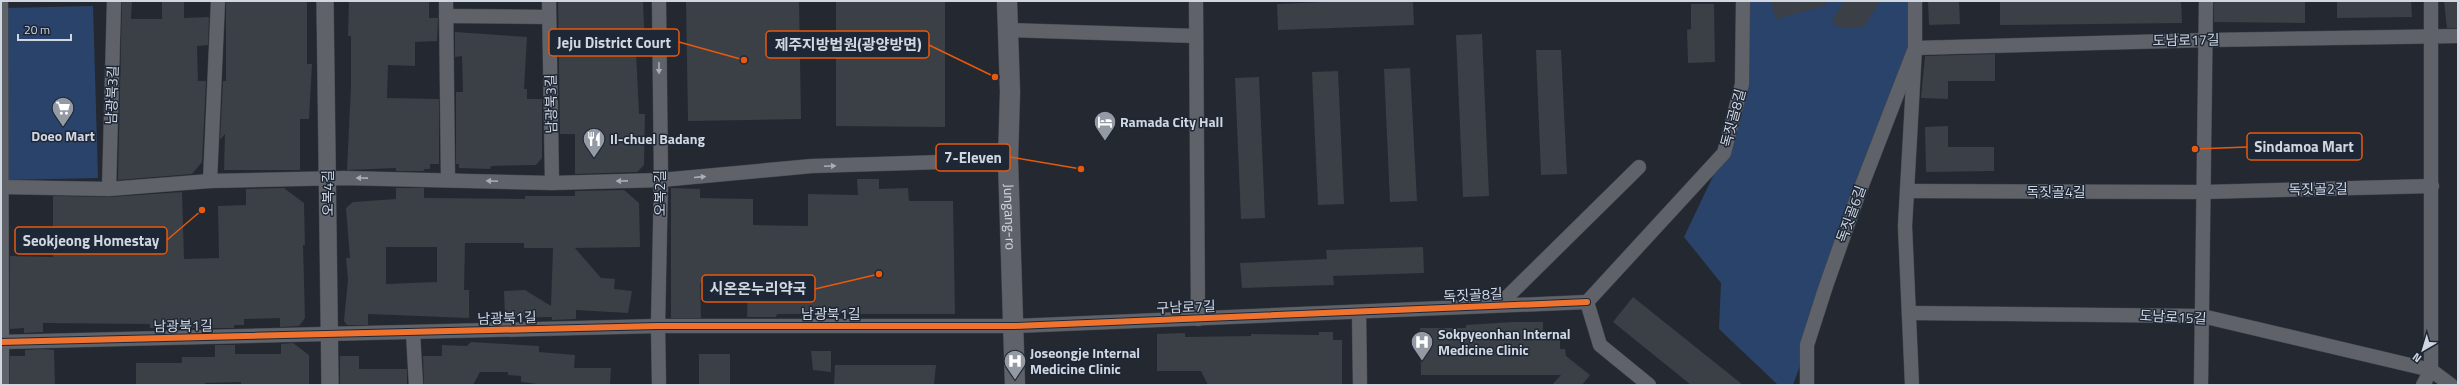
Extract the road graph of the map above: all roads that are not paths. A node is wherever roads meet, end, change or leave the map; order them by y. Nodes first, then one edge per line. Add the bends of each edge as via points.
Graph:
1 (1, 1) edge
2 (114, 1) edge
3 (218, 1) edge
4 (325, 1) edge
5 (446, 1) edge
6 (549, 1) edge
7 (659, 1) edge
8 (1007, 1) edge
9 (1196, 1) edge
10 (1743, 1) edge
11 (1915, 1) edge
12 (2206, 1) edge
13 (2431, 1) edge
14 (446, 16) junction
15 (549, 17) junction
16 (1007, 30) junction
17 (1196, 36) junction
18 (2432, 36) junction
19 (2458, 36) edge
20 (2207, 40) junction
21 (1915, 48) junction
22 (1008, 160) junction
23 (1639, 166) dead end
24 (328, 178) junction
25 (448, 180) junction
26 (661, 180) junction
27 (210, 181) junction
28 (552, 183) junction
29 (2432, 186) junction
30 (1, 187) edge
31 (109, 189) junction
32 (1907, 191) junction
33 (2204, 192) junction
34 (1, 273) edge
35 (1587, 302) junction
36 (1499, 305) junction
37 (1359, 312) junction
38 (1909, 313) junction
39 (2202, 316) junction
40 (1198, 319) junction
41 (658, 326) junction
42 (1014, 326) junction
43 (413, 333) junction
44 (328, 335) junction
45 (1, 342) edge
46 (2431, 370) junction
47 (2, 385) edge
48 (330, 385) edge
49 (416, 385) edge
50 (659, 385) edge
51 (1016, 385) edge
52 (1360, 385) edge
53 (1649, 385) edge
54 (1807, 385) edge
55 (1912, 385) edge
56 (2201, 385) edge
57 (2423, 385) edge
58 (2451, 385) edge

1 - 30 street
2 - 31 street, 남광북3길
3 - 27 street
4 - 24 street, 오복4길
5 - 14 street
6 - 15 street, 남광북3길
7 -> 26 street, 오복2길
8 - 16 main road, Jungang-ro
9 - 17 street, 구남로7길
10 - 35 street, 독짓골8길 via 1742,84 1724,153
11 - 21 street, 독짓골6길
12 - 20 street
13 - 18 street
14 - 15 street
14 - 25 street
15 - 28 street, 남광북3길
16 - 17 street
16 - 22 main road, Jungang-ro via 1010,92
17 - 40 street, 구남로7길
18 - 19 street, 도남로17길
18 - 20 street, 도남로17길
18 - 29 street
20 - 21 street, 도남로17길
20 - 33 street
21 - 32 street, 독짓골6길
21 - 54 street, 독짓골6길 via 1856,198 1807,345
26 -> 22 street via 812,166
22 - 42 main road, Jungang-ro
23 - 36 street
25 -> 24 street
24 - 27 street
24 - 44 street, 오복4길
28 -> 25 street
26 -> 28 street
26 - 41 street, 오복2길
27 - 31 street
29 - 33 street, 독짓골2길
29 - 46 street
30 - 31 street
30 - 34 street
32 - 33 street, 독짓골4길
32 - 38 street, 독짓골6길 via 1905,226
33 - 39 street
34 - 45 street
35 - 36 street, 독짓골8길
35 - 53 street via 1600,344
36 - 37 street, 독짓골8길
37 - 40 street, 구남로7길
37 - 52 street
38 - 39 street, 도남로15길
38 - 55 street, 독짓골6길
39 - 46 street, 도남로15길
39 - 56 street
40 - 42 street, 구남로7길
41 - 42 street, 남광북1길
41 - 43 street, 남광북1길
41 - 50 street, 오복2길
42 - 51 main road, Jungang-ro
43 - 44 street, 남광북1길
43 - 49 street
44 - 45 street, 남광북1길
44 - 48 street, 오복4길
45 - 47 street
46 - 57 street
46 - 58 street, 도남로15길

